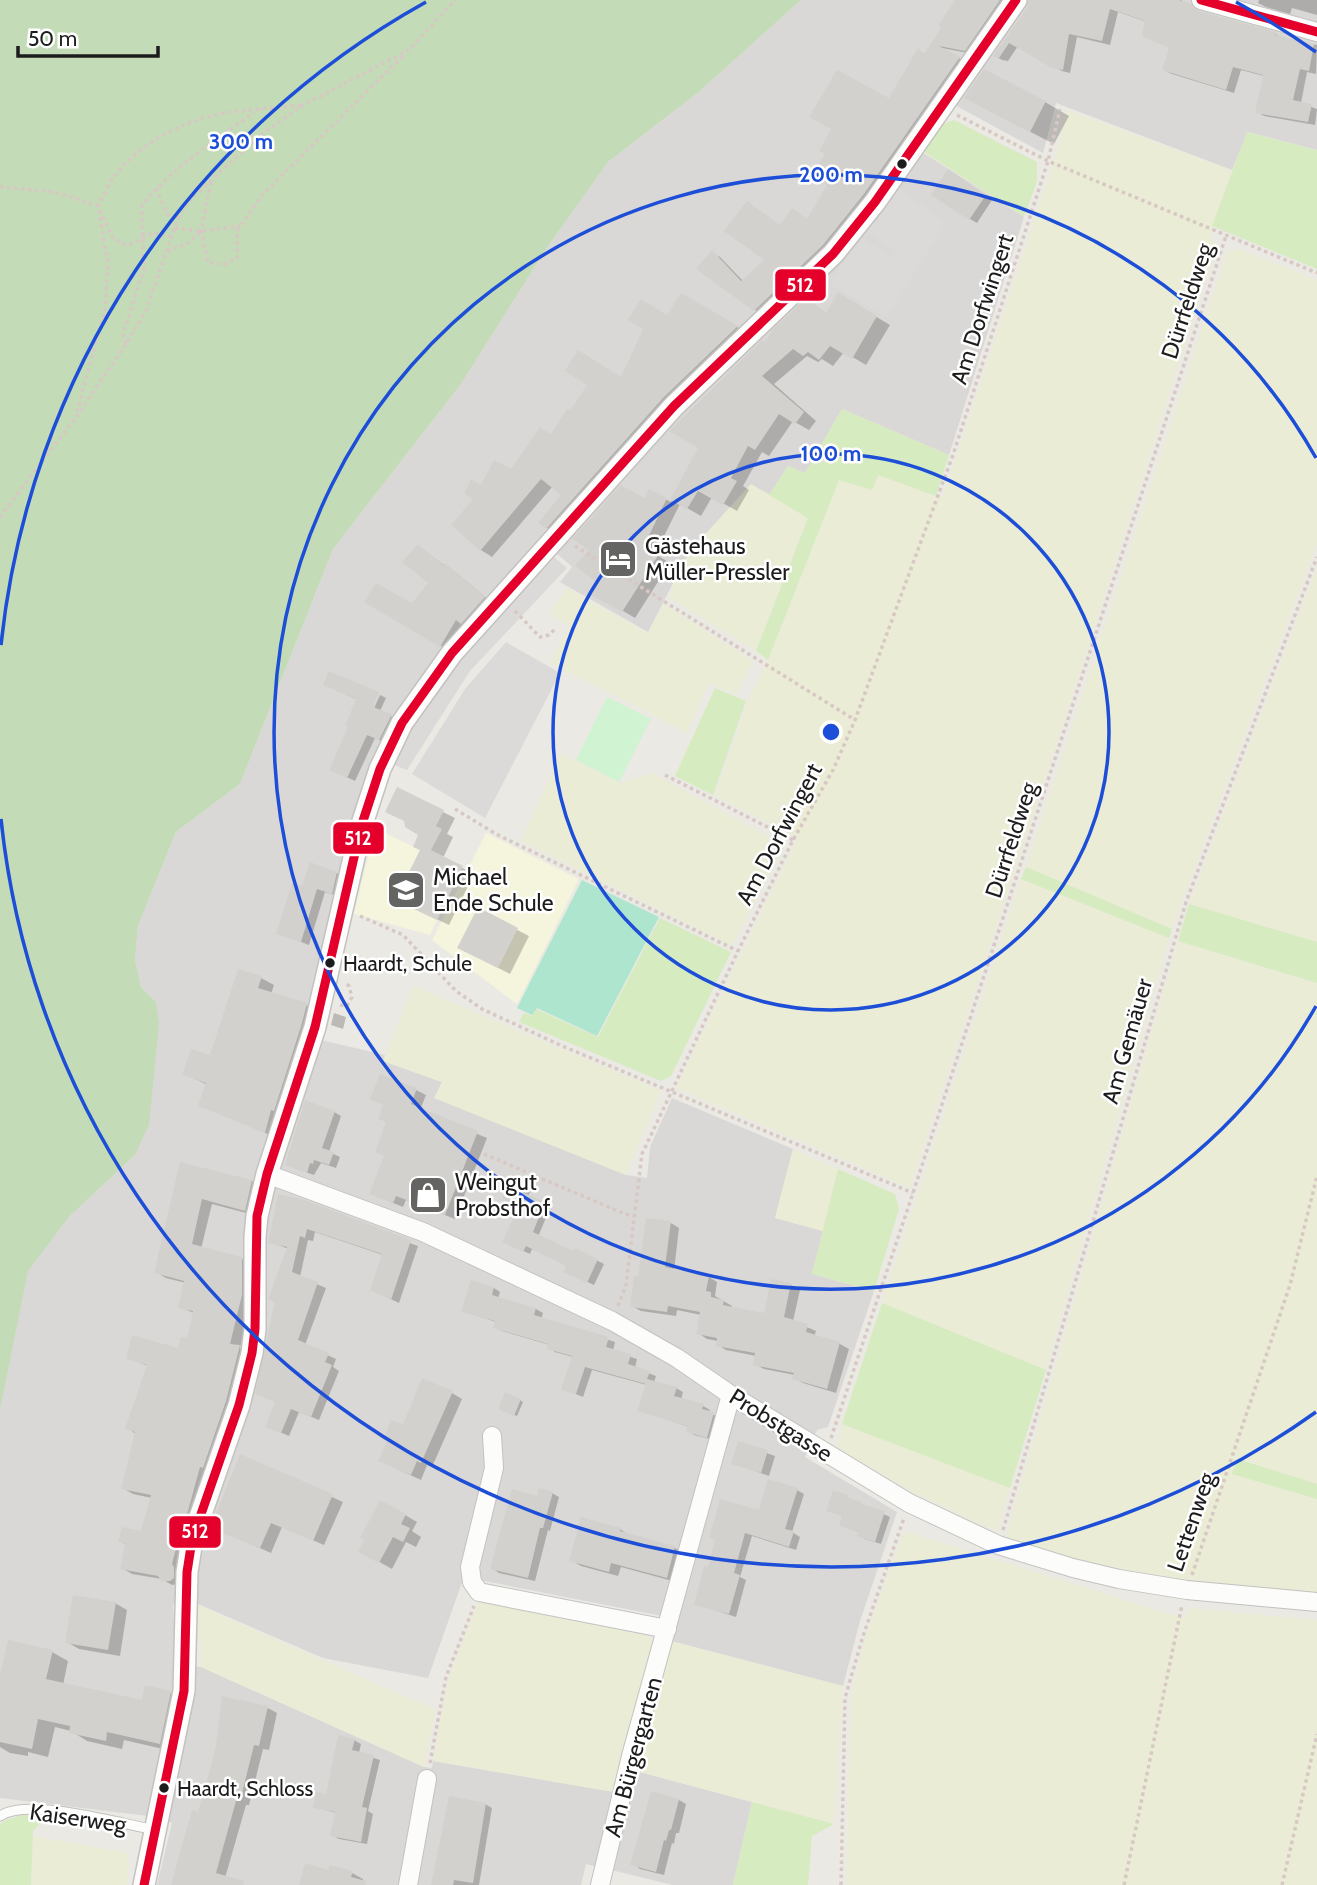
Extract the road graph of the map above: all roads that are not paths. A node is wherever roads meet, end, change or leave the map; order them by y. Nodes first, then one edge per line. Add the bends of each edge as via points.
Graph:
1 (1016, 0) edge
2 (1201, 0) edge
3 (1245, 6) edge
4 (1317, 32) edge
5 (267, 1174) junction
6 (731, 1395) junction
7 (492, 1436) dead end
8 (1317, 1602) edge
9 (667, 1629) junction
10 (427, 1779) road end
11 (0, 1816) edge
12 (156, 1830) junction
13 (144, 1885) edge
14 (408, 1885) edge
15 (600, 1885) edge

1 - 5 street via 875,202 833,254 674,406 452,653 402,723 380,769 361,827 315,1027
2 - 3 street
3 - 4 street
5 - 6 street, Probstgasse via 423,1232 612,1321
5 - 12 street via 255,1237 252,1353 239,1405 192,1540 184,1691
6 - 8 street, Probstgasse via 909,1503 998,1545 1073,1569 1187,1590
6 - 9 street, Am Bürgergarten
7 - 9 street via 494,1468 470,1567 479,1592
9 - 15 street, Am Bürgergarten
10 - 14 street
11 - 12 lane, Kaiserweg via 48,1810
12 - 13 street

